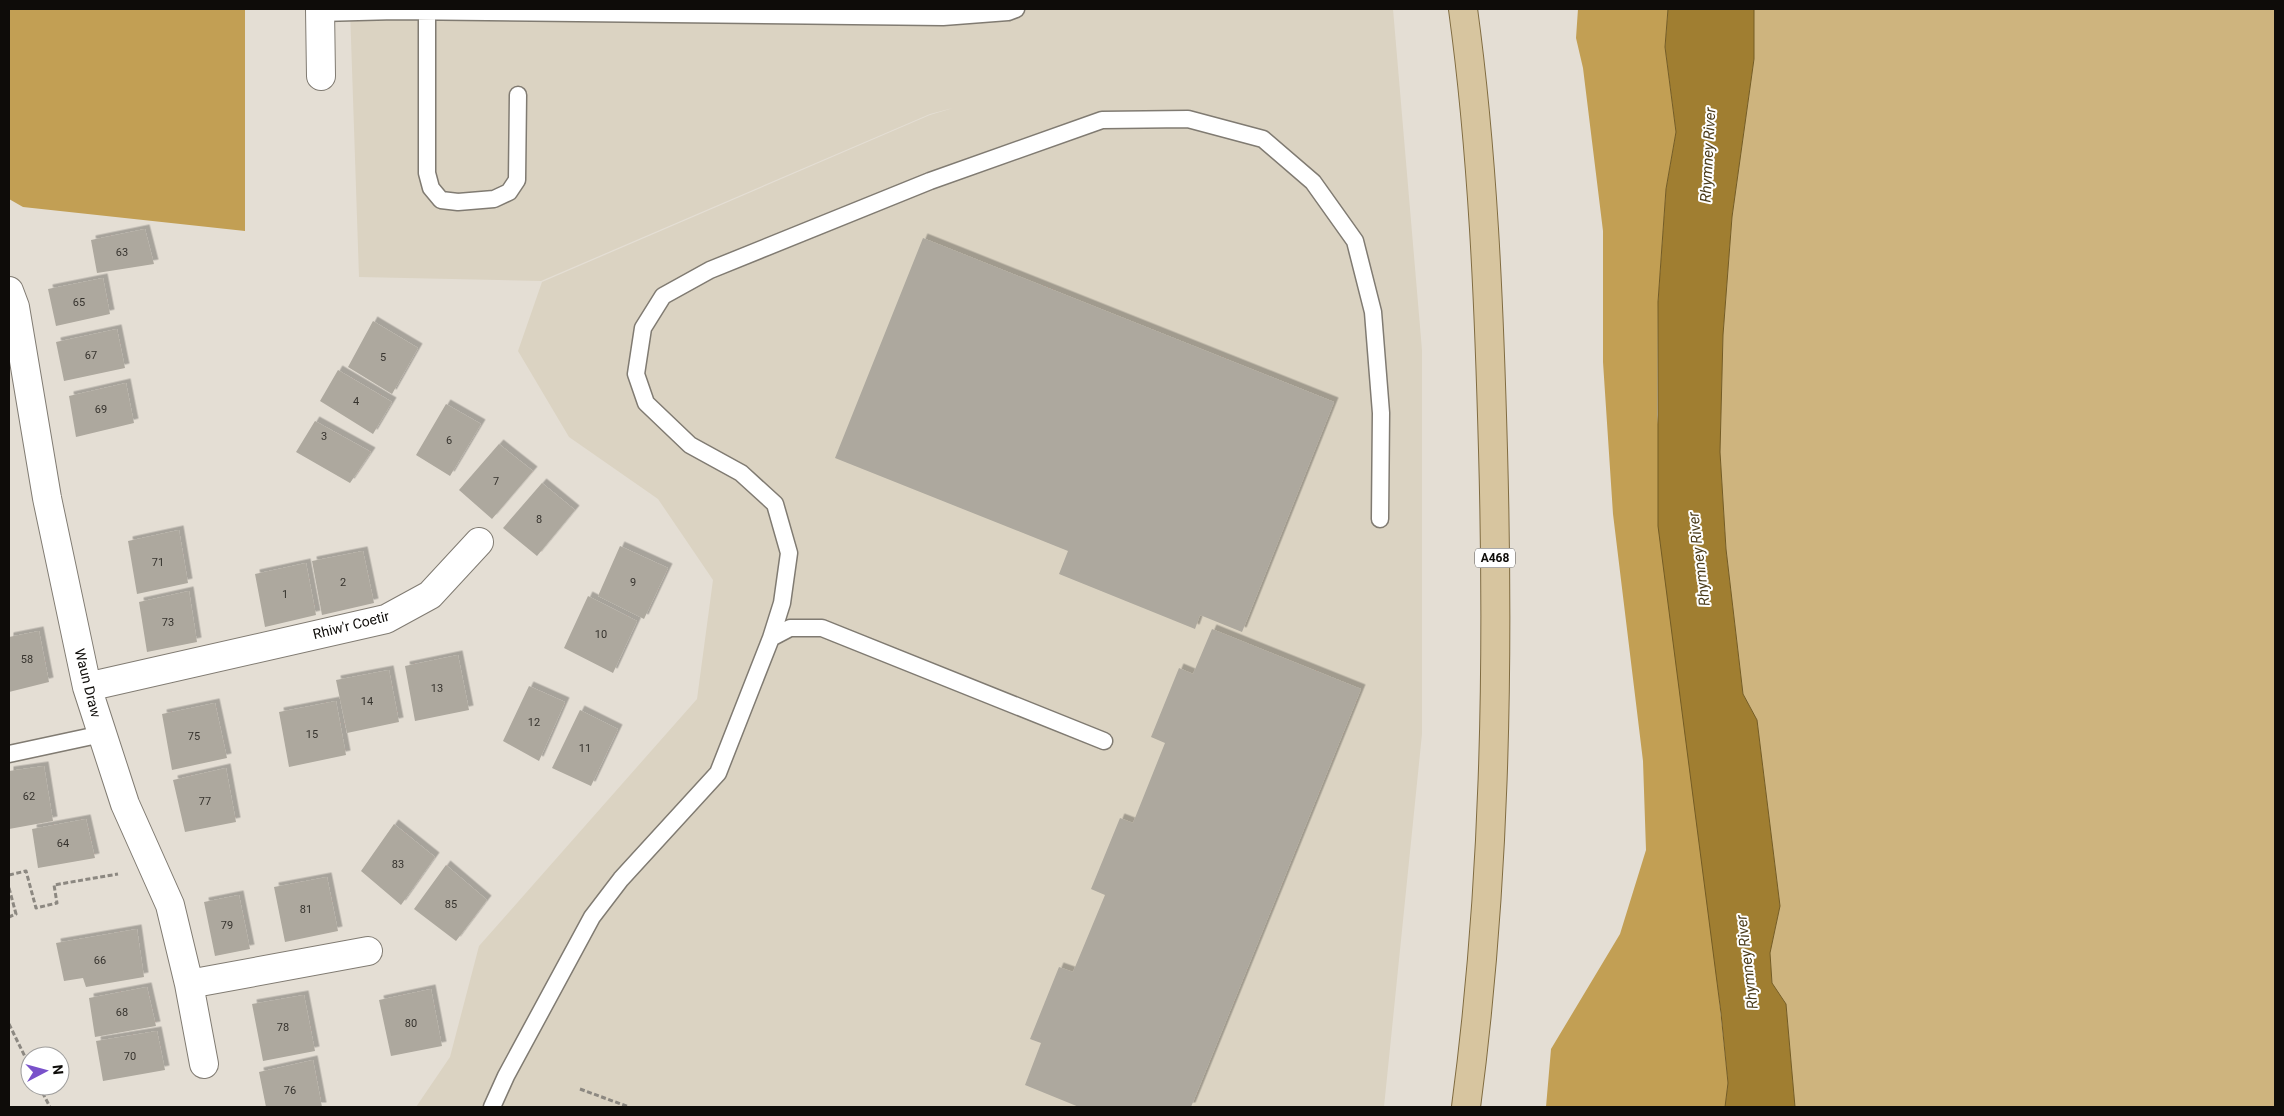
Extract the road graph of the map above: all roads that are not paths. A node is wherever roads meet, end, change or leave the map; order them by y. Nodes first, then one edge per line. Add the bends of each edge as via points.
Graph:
1 (1016, 9) edge
2 (1463, 9) edge
3 (446, 10) edge
4 (320, 11) edge
5 (427, 11) junction
6 (321, 76) dead end
7 (518, 95) dead end
8 (9, 291) edge
9 (1380, 519) dead end
10 (479, 542) dead end
11 (771, 638) junction
12 (87, 687) junction
13 (102, 734) junction
14 (1104, 741) dead end
15 (9, 754) edge
16 (368, 951) dead end
17 (189, 984) junction
18 (204, 1064) dead end
19 (492, 1107) edge
20 (1466, 1107) edge

1 - 3 lane via 943,17
2 - 20 main road, A468 via 1486,263 1496,582 1491,839 1481,979
3 - 5 lane
4 - 5 lane
4 - 6 street
5 - 7 lane via 427,172 431,188 442,200 494,199 509,192 517,180
8 - 12 street, Waun Draw via 15,307 47,498
9 - 11 lane via 1381,413 1373,312 1355,241 1312,182 1263,139 1188,119 1102,120 930,181 710,270 663,296 643,328 636,374 646,403 690,445 742,473 775,504 789,554 782,603
10 - 12 street, Rhiw'r Coetir via 430,595 386,619
11 - 14 lane via 790,628 822,628
11 - 19 lane via 718,773 621,879 592,918
12 - 13 street, Waun Draw
13 - 15 lane
13 - 17 street, Waun Draw via 125,804 170,905
16 - 17 street
17 - 18 street, Waun Draw

